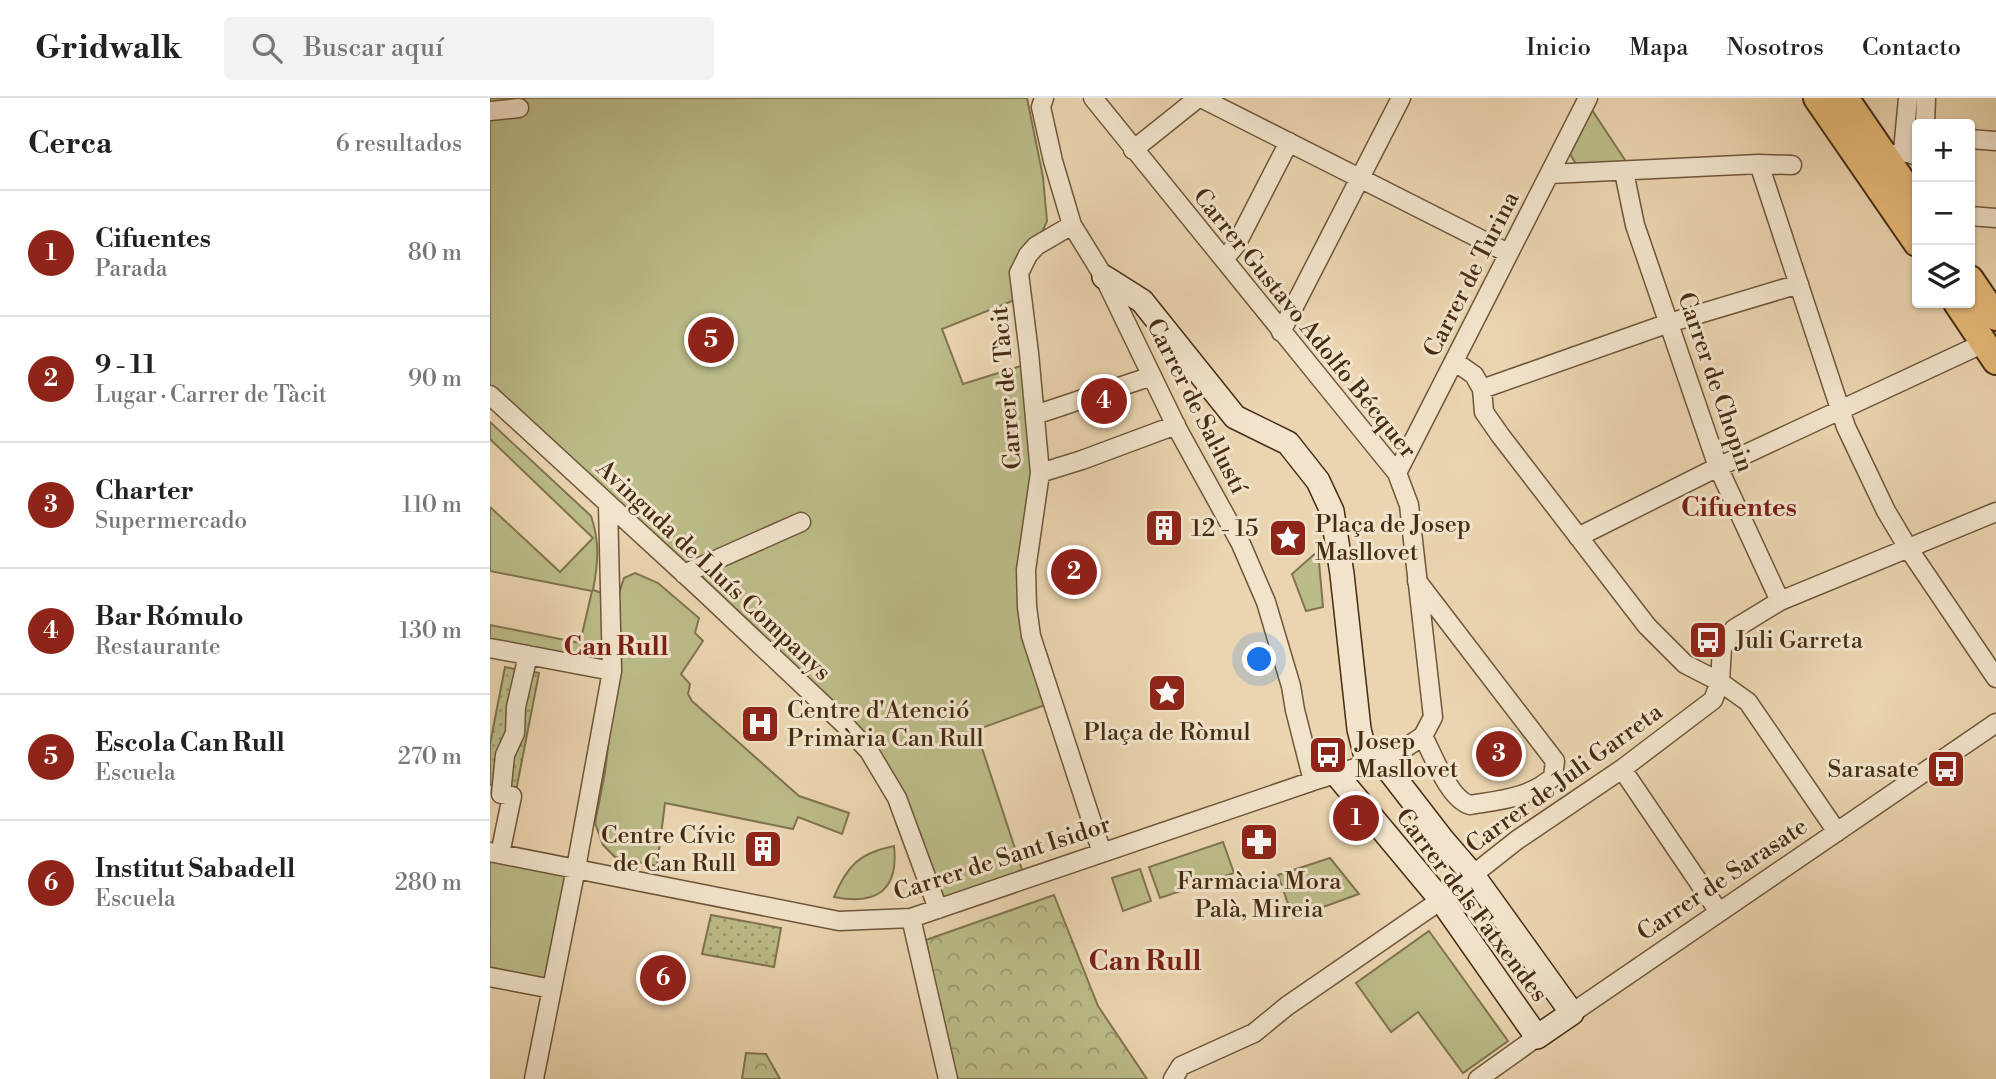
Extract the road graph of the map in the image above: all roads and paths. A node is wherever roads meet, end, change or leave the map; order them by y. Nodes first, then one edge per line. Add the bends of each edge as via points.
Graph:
1 (1044, 98) edge
2 (1093, 98) edge
3 (1200, 98) edge
4 (1401, 98) edge
5 (1588, 98) edge
6 (1817, 98) edge
7 (1845, 98) edge
8 (1908, 98) edge
9 (1926, 98) edge
10 (519, 108) dead end
11 (490, 111) edge
12 (1925, 119) edge
13 (1975, 139) edge
14 (1996, 141) edge
15 (1289, 142) junction
16 (1133, 150) junction
17 (1894, 159) edge
18 (1759, 164) junction
19 (1792, 165) dead end
20 (1624, 172) junction
21 (1550, 174) junction
22 (1360, 178) junction
23 (1912, 193) edge
24 (1975, 216) edge
25 (1996, 218) edge
26 (1072, 225) junction
27 (1912, 226) edge
28 (1508, 253) junction
29 (1224, 259) junction
30 (1104, 276) junction
31 (1799, 284) junction
32 (1975, 286) edge
33 (1960, 308) edge
34 (1996, 317) edge
35 (1669, 323) junction
36 (1281, 332) junction
37 (1990, 352) edge
38 (1454, 360) junction
39 (1152, 376) junction
40 (1482, 389) junction
41 (490, 395) edge
42 (1839, 409) junction
43 (1035, 415) junction
44 (1176, 425) junction
45 (1718, 467) junction
46 (1397, 473) junction
47 (1040, 474) junction
48 (608, 505) junction
49 (1996, 512) edge
50 (801, 522) dead end
51 (1578, 537) junction
52 (1908, 548) junction
53 (684, 574) junction
54 (1417, 581) junction
55 (1780, 601) junction
56 (490, 648) edge
57 (528, 655) junction
58 (612, 671) junction
59 (1996, 678) edge
60 (1720, 682) junction
61 (1996, 723) edge
62 (1426, 732) junction
63 (1375, 762) junction
64 (1622, 769) junction
65 (1336, 774) junction
66 (1313, 781) junction
67 (495, 793) edge
68 (1837, 832) junction
69 (495, 853) edge
70 (1102, 853) junction
71 (576, 868) junction
72 (1472, 874) junction
73 (1441, 900) junction
74 (938, 909) junction
75 (1719, 912) junction
76 (911, 918) junction
77 (490, 977) edge
78 (552, 989) junction
79 (1573, 1013) junction
80 (1537, 1037) junction
81 (1173, 1078) edge
82 (534, 1079) edge
83 (948, 1079) edge
84 (1478, 1079) edge

1 - 26 street, Carrer de Sal·lustí via 1041,107
2 - 16 street, Carrer Gustavo Adolfo Bécquer
3 - 15 street
3 - 16 street
4 - 22 street
5 - 21 street, Carrer de Turina
6 - 17 main road
7 - 17 main road
8 - 17 street
9 - 12 street
10 - 11 street
13 - 14 street
15 - 22 street
15 - 29 street via 1236,245
16 - 29 street, Carrer Gustavo Adolfo Bécquer
17 - 23 main road
17 - 27 main road
18 - 19 street
18 - 20 street
18 - 31 street
20 - 21 street
20 - 35 street, Carrer de Chopin via 1636,225
21 - 28 street, Carrer de Turina
22 - 28 street
22 - 36 street
24 - 25 street
26 - 30 street, Carrer de Sal·lustí
26 - 43 street, Carrer de Tàcit via 1036,246 1019,273
28 - 38 street, Carrer de Turina
29 - 36 street, Carrer Gustavo Adolfo Bécquer
30 - 39 street, Carrer de Sal·lustí
30 - 63 street via 1142,300 1236,417 1288,443 1318,481 1332,511 1359,729
31 - 35 street
31 - 42 street
32 - 34 main road
33 - 37 main road
35 - 40 street
35 - 45 street, Carrer de Chopin
36 - 46 street, Carrer Gustavo Adolfo Bécquer
37 - 42 street
38 - 40 street via 1474,375
38 - 46 street, Carrer de Turina
39 - 43 street
39 - 44 street, Carrer de Sal·lustí
40 - 51 street via 1484,412
41 - 48 street, Avinguda de Lluís Companys
42 - 45 street
42 - 52 street
43 - 47 street, Carrer de Tàcit
44 - 47 street
44 - 66 street, Carrer de Sal·lustí via 1241,544 1266,602
45 - 51 street
45 - 55 street, Carrer de Chopin
46 - 54 street, Carrer Gustavo Adolfo Bécquer via 1409,505
47 - 70 street, Carrer de Tàcit via 1026,570 1031,636
48 - 53 street, Avinguda de Lluís Companys
48 - 58 street
49 - 52 street
50 - 53 street
51 - 60 street via 1647,626 1685,664
52 - 55 street
52 - 59 street
53 - 74 street, Avinguda de Lluís Companys via 869,751 897,798
54 - 62 street, Carrer Gustavo Adolfo Bécquer via 1433,717
54 - 62 street via 1555,761 1555,771 1540,789 1528,794 1470,805 1453,793
55 - 60 street via 1734,629 1722,647
56 - 57 street
57 - 58 street
57 - 67 street via 515,733
58 - 71 street
60 - 64 street, Carrer de Juli Garreta via 1713,700
60 - 68 street via 1748,702
61 - 68 street, Carrer de Sarasate
62 - 63 street, Carrer de Sant Isidor via 1396,754
63 - 65 street, Carrer de Sant Isidor
63 - 72 street, Carrer dels Fatxendes
64 - 72 street, Carrer de Juli Garreta
64 - 75 street
65 - 66 street, Carrer de Sant Isidor
65 - 73 street, Carrer dels Fatxendes
66 - 70 street, Carrer de Sant Isidor
67 - 69 street via 512,796
68 - 75 street, Carrer de Sarasate
69 - 71 street, Carrer de Sant Isidor
70 - 74 street, Carrer de Sant Isidor
71 - 76 street, Carrer de Sant Isidor via 839,921
71 - 78 street
72 - 73 street, Carrer de Juli Garreta
72 - 79 street, Carrer dels Fatxendes
73 - 80 street, Carrer dels Fatxendes
73 - 81 street, Carrer de Juli Garreta via 1254,1033 1181,1066
74 - 76 street, Carrer de Sant Isidor
75 - 79 street, Carrer de Sarasate
76 - 83 street
77 - 78 street
78 - 82 street
79 - 80 street, Carrer de Sarasate
80 - 84 street, Carrer de Sarasate

